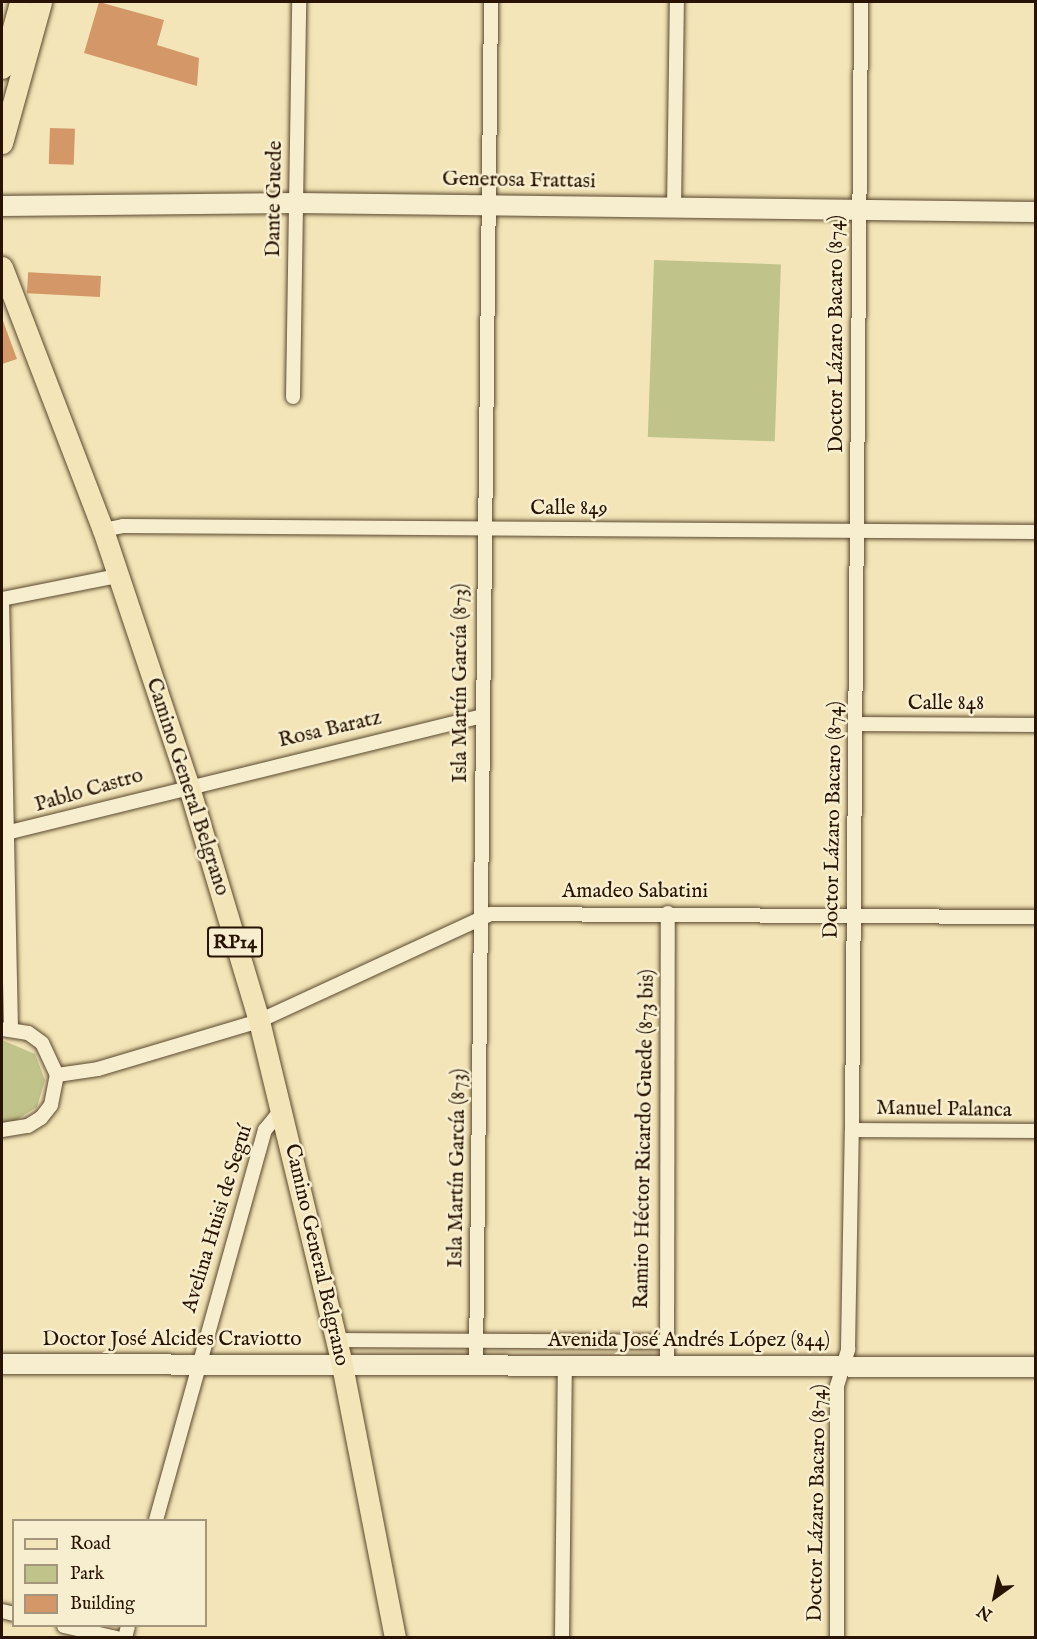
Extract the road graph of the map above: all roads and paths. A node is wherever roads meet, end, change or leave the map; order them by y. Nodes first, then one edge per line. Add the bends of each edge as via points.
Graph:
1 (20, 2) edge
2 (41, 2) edge
3 (299, 2) edge
4 (491, 2) edge
5 (677, 2) edge
6 (861, 2) edge
7 (2, 68) edge
8 (2, 143) edge
9 (296, 203) junction
10 (488, 205) junction
11 (2, 206) edge
12 (674, 207) junction
13 (858, 210) junction
14 (1035, 212) edge
15 (2, 267) edge
16 (292, 397) dead end
17 (483, 529) junction
18 (103, 530) junction
19 (858, 531) junction
20 (1035, 532) edge
21 (117, 576) junction
22 (2, 599) edge
23 (480, 717) junction
24 (856, 724) junction
25 (1035, 725) edge
26 (189, 784) junction
27 (4, 834) edge
28 (668, 913) junction
29 (853, 915) junction
30 (483, 917) junction
31 (1035, 917) edge
32 (259, 1021) junction
33 (6, 1028) edge
34 (57, 1075) junction
35 (283, 1108) junction
36 (2, 1130) edge
37 (852, 1130) junction
38 (1035, 1131) edge
39 (336, 1340) junction
40 (477, 1341) junction
41 (665, 1342) junction
42 (196, 1363) junction
43 (2, 1364) edge
44 (476, 1364) junction
45 (342, 1365) junction
46 (565, 1365) junction
47 (667, 1365) junction
48 (844, 1365) junction
49 (1035, 1367) edge
50 (157, 1519) edge
51 (68, 1627) edge
52 (117, 1638) edge
53 (395, 1638) edge
54 (562, 1638) edge
55 (837, 1638) edge

1 - 7 main road
2 - 8 main road
3 - 9 street, Dante Guede
4 - 10 street, Isla Martín García (873)
5 - 12 street
6 - 13 street, Doctor Lázaro Bacaro (874)
9 - 10 main road, Generosa Frattasi
9 - 11 main road, Generosa Frattasi
9 - 16 street, Dante Guede
10 - 12 main road, Generosa Frattasi
10 - 17 street, Isla Martín García (873)
12 - 13 main road, Generosa Frattasi
13 - 14 main road, Generosa Frattasi
13 - 19 street, Doctor Lázaro Bacaro (874)
15 - 18 main road, Camino General Belgrano / RP14
17 - 18 street, Calle 849 via 123,526
17 - 19 street, Calle 849
17 - 23 street, Isla Martín García (873)
18 - 21 main road, Camino General Belgrano / RP14
19 - 20 street, Calle 849
19 - 24 street, Doctor Lázaro Bacaro (874)
21 - 22 street
21 - 26 main road, Camino General Belgrano / RP14
22 - 27 street
23 - 26 street, Rosa Baratz
23 - 30 street, Isla Martín García (873)
24 - 25 street, Calle 848
24 - 29 street, Doctor Lázaro Bacaro (874)
26 - 27 street, Pablo Castro
26 - 32 main road, Camino General Belgrano / RP14
27 - 33 street
28 - 29 street, Amadeo Sabatini
28 - 30 street, Amadeo Sabatini
28 - 41 street, Ramiro Héctor Ricardo Guede (873 bis)
29 - 31 street, Amadeo Sabatini
29 - 37 street, Doctor Lázaro Bacaro (874)
30 - 32 street, Amadeo Sabatini
30 - 40 street, Isla Martín García (873)
32 - 34 street, Amadeo Sabatini via 98,1069
32 - 35 main road, Camino General Belgrano / RP14
33 - 34 street via 42,1043
34 - 36 street via 51,1105 41,1118 28,1126
35 - 39 main road, Camino General Belgrano / RP14
35 - 42 street, Avelina Huisi de Seguí via 265,1130
37 - 38 street, Manuel Palanca
37 - 48 street, Doctor Lázaro Bacaro (874)
39 - 40 street
39 - 45 main road, Camino General Belgrano / RP14
40 - 41 street
40 - 44 street, Isla Martín García (873)
41 - 47 street, Ramiro Héctor Ricardo Guede (873 bis)
42 - 43 main road, Doctor José Alcides Craviotto
42 - 45 main road, Doctor José Alcides Craviotto
42 - 50 street, Avelina Huisi de Seguí
44 - 45 main road, Avenida José Andrés López (844)
44 - 46 main road, Avenida José Andrés López (844)
45 - 53 main road, Camino General Belgrano / RP14
46 - 47 main road, Avenida José Andrés López (844)
46 - 54 street
47 - 48 main road, Avenida José Andrés López (844)
48 - 49 main road, Avenida José Andrés López (844)
48 - 55 street, Doctor Lázaro Bacaro (874) via 837,1386
51 - 52 street

